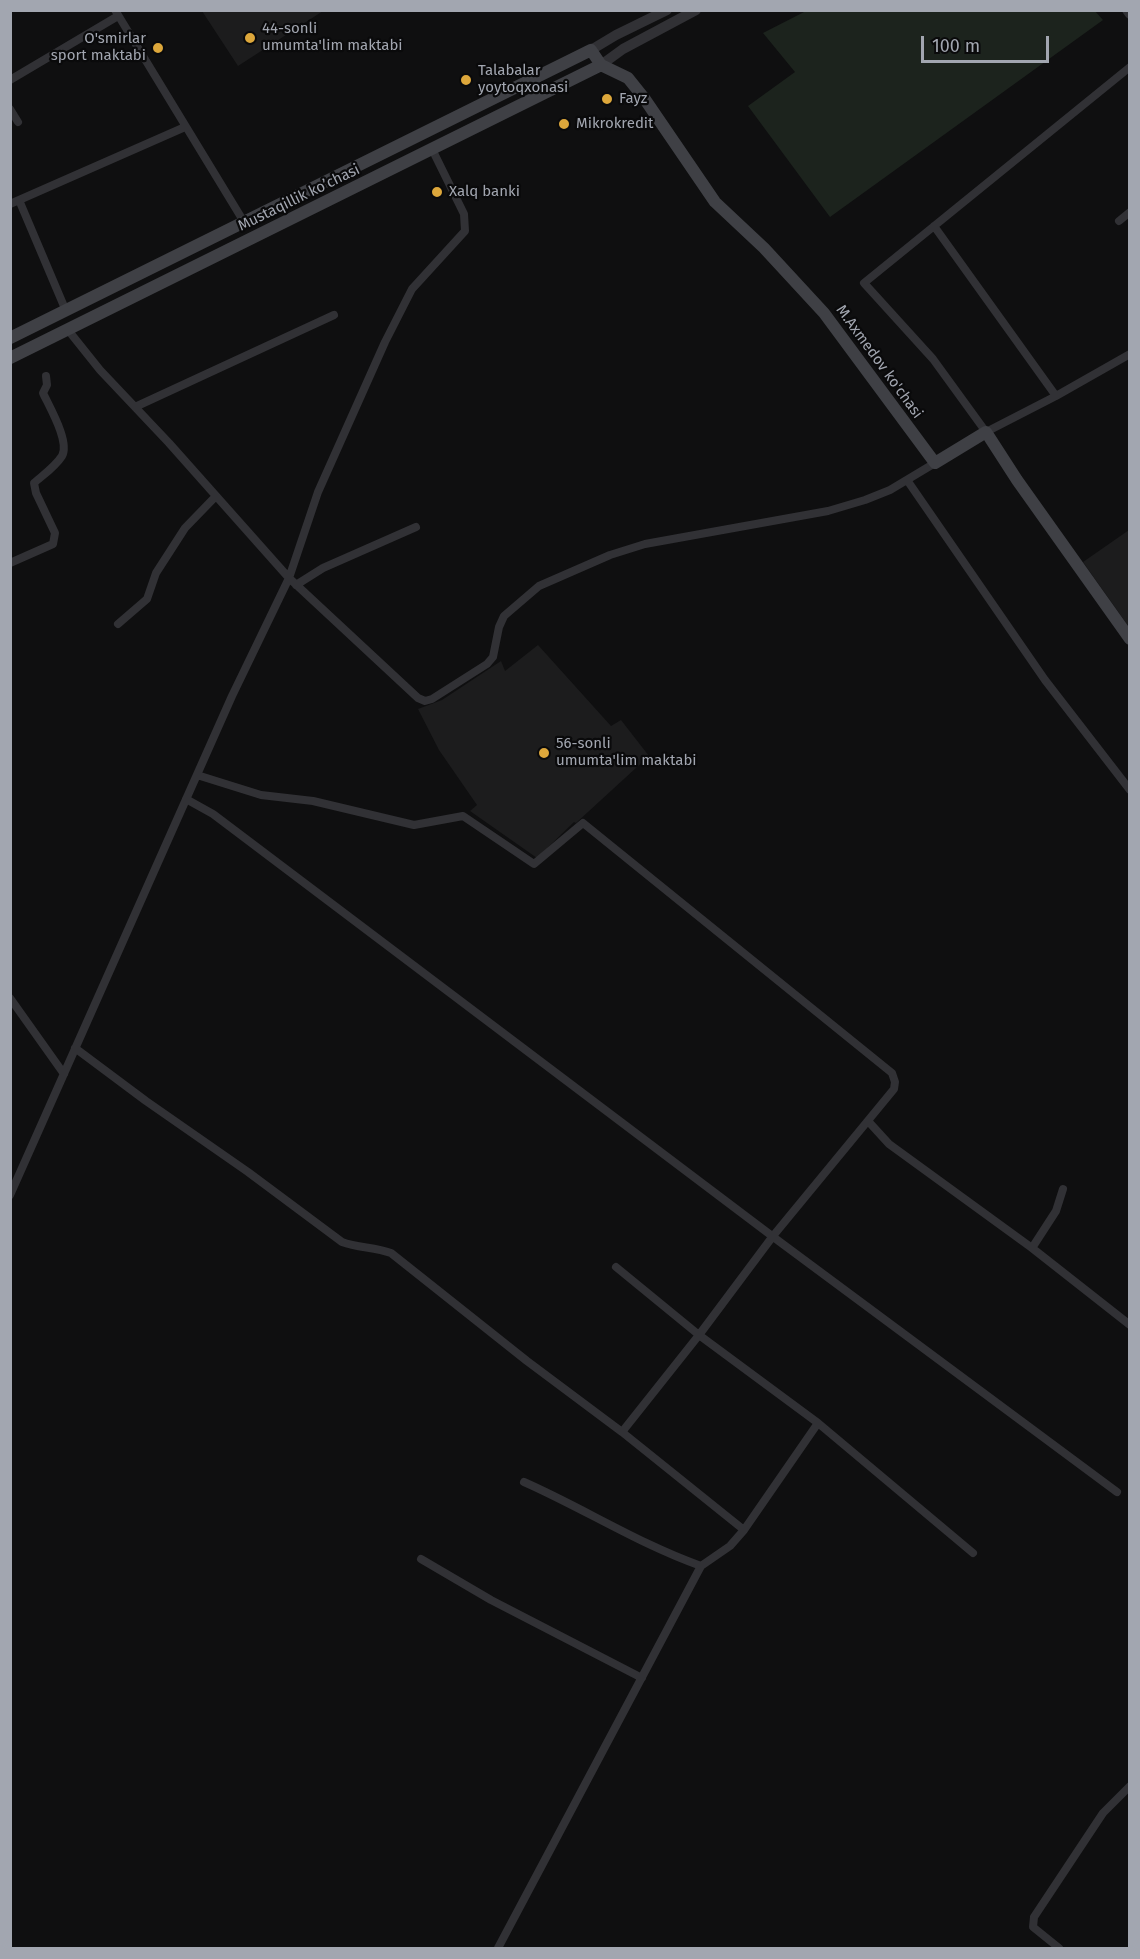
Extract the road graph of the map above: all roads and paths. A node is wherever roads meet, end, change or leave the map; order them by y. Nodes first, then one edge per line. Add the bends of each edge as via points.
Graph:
1 (667, 10) edge
2 (696, 10) edge
3 (116, 13) edge
4 (591, 50) junction
5 (601, 65) junction
6 (1130, 67) edge
7 (10, 80) edge
8 (10, 109) edge
9 (18, 122) dead end
10 (185, 127) junction
11 (432, 149) junction
12 (15, 202) edge
13 (1130, 212) edge
14 (1119, 220) dead end
15 (243, 222) junction
16 (934, 226) junction
17 (66, 311) junction
18 (334, 315) dead end
19 (68, 330) junction
20 (10, 338) edge
21 (1130, 354) edge
22 (10, 358) edge
23 (46, 376) dead end
24 (1056, 396) junction
25 (135, 406) junction
26 (983, 433) junction
27 (935, 463) junction
28 (907, 480) junction
29 (216, 496) junction
30 (416, 527) dead end
31 (10, 563) edge
32 (289, 578) junction
33 (296, 585) junction
34 (118, 624) dead end
35 (1130, 639) edge
36 (197, 775) junction
37 (1130, 790) edge
38 (186, 799) junction
39 (10, 998) edge
40 (75, 1048) junction
41 (64, 1074) junction
42 (868, 1121) junction
43 (1063, 1189) dead end
44 (10, 1195) edge
45 (773, 1236) junction
46 (1032, 1248) junction
47 (616, 1267) dead end
48 (1130, 1325) edge
49 (699, 1335) junction
50 (818, 1423) junction
51 (622, 1432) junction
52 (524, 1482) dead end
53 (1117, 1492) dead end
54 (744, 1530) junction
55 (973, 1553) dead end
56 (421, 1559) dead end
57 (700, 1566) junction
58 (642, 1678) junction
59 (1130, 1786) edge
60 (498, 1948) edge
61 (1059, 1948) edge

1 - 4 street
2 - 5 street
3 - 7 street
3 - 10 street
4 - 5 main road
4 - 15 main road, Mustaqillik ko’chasi
5 - 11 main road, Mustaqillik ko’chasi
5 - 27 main road, M.Axmedov ko'chasi via 628,78 715,202 824,313
6 - 16 street
8 - 9 street
10 - 12 street
10 - 15 street
11 - 19 main road, Mustaqillik ko’chasi
11 - 32 street via 464,214 465,231 412,289 318,492
12 - 17 street
13 - 14 street
15 - 17 main road, Mustaqillik ko’chasi
16 - 24 street
16 - 26 street via 864,283 933,359
17 - 20 main road, Mustaqillik ko’chasi
18 - 25 street
19 - 22 main road, Mustaqillik ko’chasi
19 - 25 street
21 - 24 street
23 - 31 street via 44,393 65,450 57,463 34,483 55,533 53,544
24 - 26 street
25 - 29 street
26 - 27 main road
26 - 35 main road
27 - 28 street
28 - 33 street via 866,501 828,511 645,544 539,586 504,616 494,657 425,701
28 - 37 street via 1045,680
29 - 32 street
29 - 34 street via 185,528 156,573 147,599
30 - 33 street via 323,568
32 - 33 street
32 - 36 street
36 - 38 street
36 - 42 street via 261,795 313,801 414,825 463,816 534,864 583,823 892,1073 894,1089
38 - 40 street
38 - 45 street via 213,814
39 - 41 street
40 - 41 street
40 - 51 street via 342,1242 391,1253
41 - 44 street
42 - 45 street
42 - 46 street via 890,1144
43 - 46 street via 1056,1211
45 - 49 street
45 - 53 street
46 - 48 street
47 - 49 street
49 - 50 street
49 - 51 street
50 - 54 street
50 - 55 street
51 - 54 street
52 - 57 street
54 - 57 street via 730,1546
56 - 58 street via 490,1600
57 - 58 street
58 - 60 street
59 - 61 street via 1103,1813 1034,1917 1033,1927

